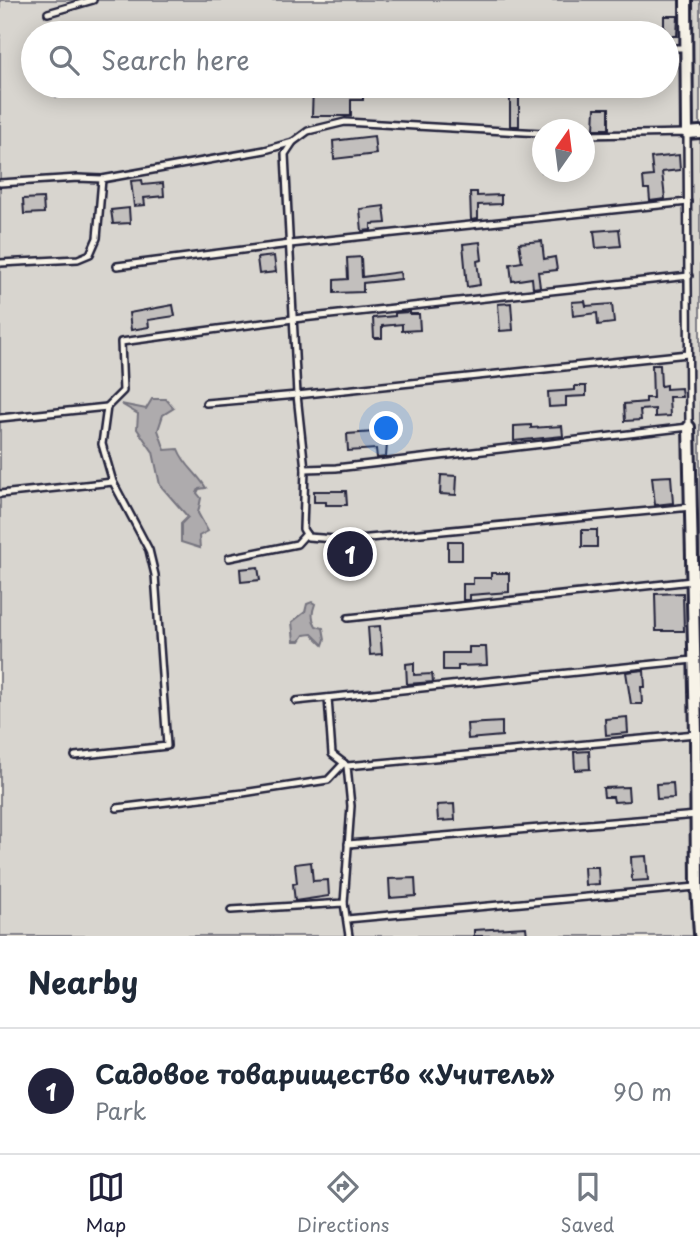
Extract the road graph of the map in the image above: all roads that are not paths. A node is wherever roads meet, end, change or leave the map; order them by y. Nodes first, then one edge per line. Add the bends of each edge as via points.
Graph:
1 (93, 0) edge
2 (686, 0) edge
3 (48, 13) dead end
4 (679, 48) edge
5 (687, 48) junction
6 (532, 132) edge
7 (700, 132) edge
8 (687, 133) junction
9 (595, 135) edge
10 (293, 142) junction
11 (102, 179) junction
12 (0, 183) edge
13 (688, 202) junction
14 (290, 244) junction
15 (0, 263) edge
16 (117, 266) dead end
17 (688, 276) junction
18 (293, 319) junction
19 (688, 354) junction
20 (297, 395) junction
21 (206, 403) dead end
22 (107, 407) junction
23 (0, 418) edge
24 (688, 427) junction
25 (305, 469) junction
26 (113, 482) junction
27 (0, 494) edge
28 (691, 507) junction
29 (306, 534) junction
30 (229, 558) dead end
31 (692, 581) junction
32 (348, 618) dead end
33 (693, 660) junction
34 (328, 698) junction
35 (296, 701) dead end
36 (696, 734) junction
37 (75, 756) dead end
38 (346, 764) junction
39 (117, 808) dead end
40 (697, 815) junction
41 (348, 844) junction
42 (696, 887) junction
43 (344, 903) junction
44 (231, 910) dead end
45 (347, 919) junction
46 (700, 934) edge
47 (349, 936) edge

1 - 3 lane
2 - 5 street
4 - 5 lane
5 - 8 street
6 - 10 lane via 345,122 308,131
7 - 8 street
8 - 9 lane
8 - 13 lane
10 - 11 lane
10 - 14 lane via 285,153
11 - 12 lane
11 - 15 lane via 97,238 90,254 78,259
13 - 14 lane
13 - 17 lane
14 - 16 lane
14 - 18 lane
17 - 18 lane
17 - 19 lane
18 - 20 lane
18 - 22 lane via 121,342 123,391
19 - 20 lane
19 - 24 lane
20 - 21 lane
20 - 25 lane
22 - 23 lane
22 - 26 lane via 102,444
24 - 25 lane
24 - 28 street
25 - 29 lane
26 - 27 lane
26 - 37 lane via 149,550 155,575 167,746
28 - 29 lane via 348,540
28 - 31 street
29 - 30 lane via 297,544
31 - 32 lane
31 - 33 street
33 - 34 lane
33 - 36 street
34 - 35 lane
34 - 38 lane via 332,754
36 - 38 lane
36 - 40 street
38 - 39 lane via 328,780
38 - 41 lane via 351,806
40 - 41 lane
40 - 42 street
41 - 43 lane
42 - 45 lane
42 - 46 street
43 - 44 lane
43 - 45 lane
45 - 47 lane

